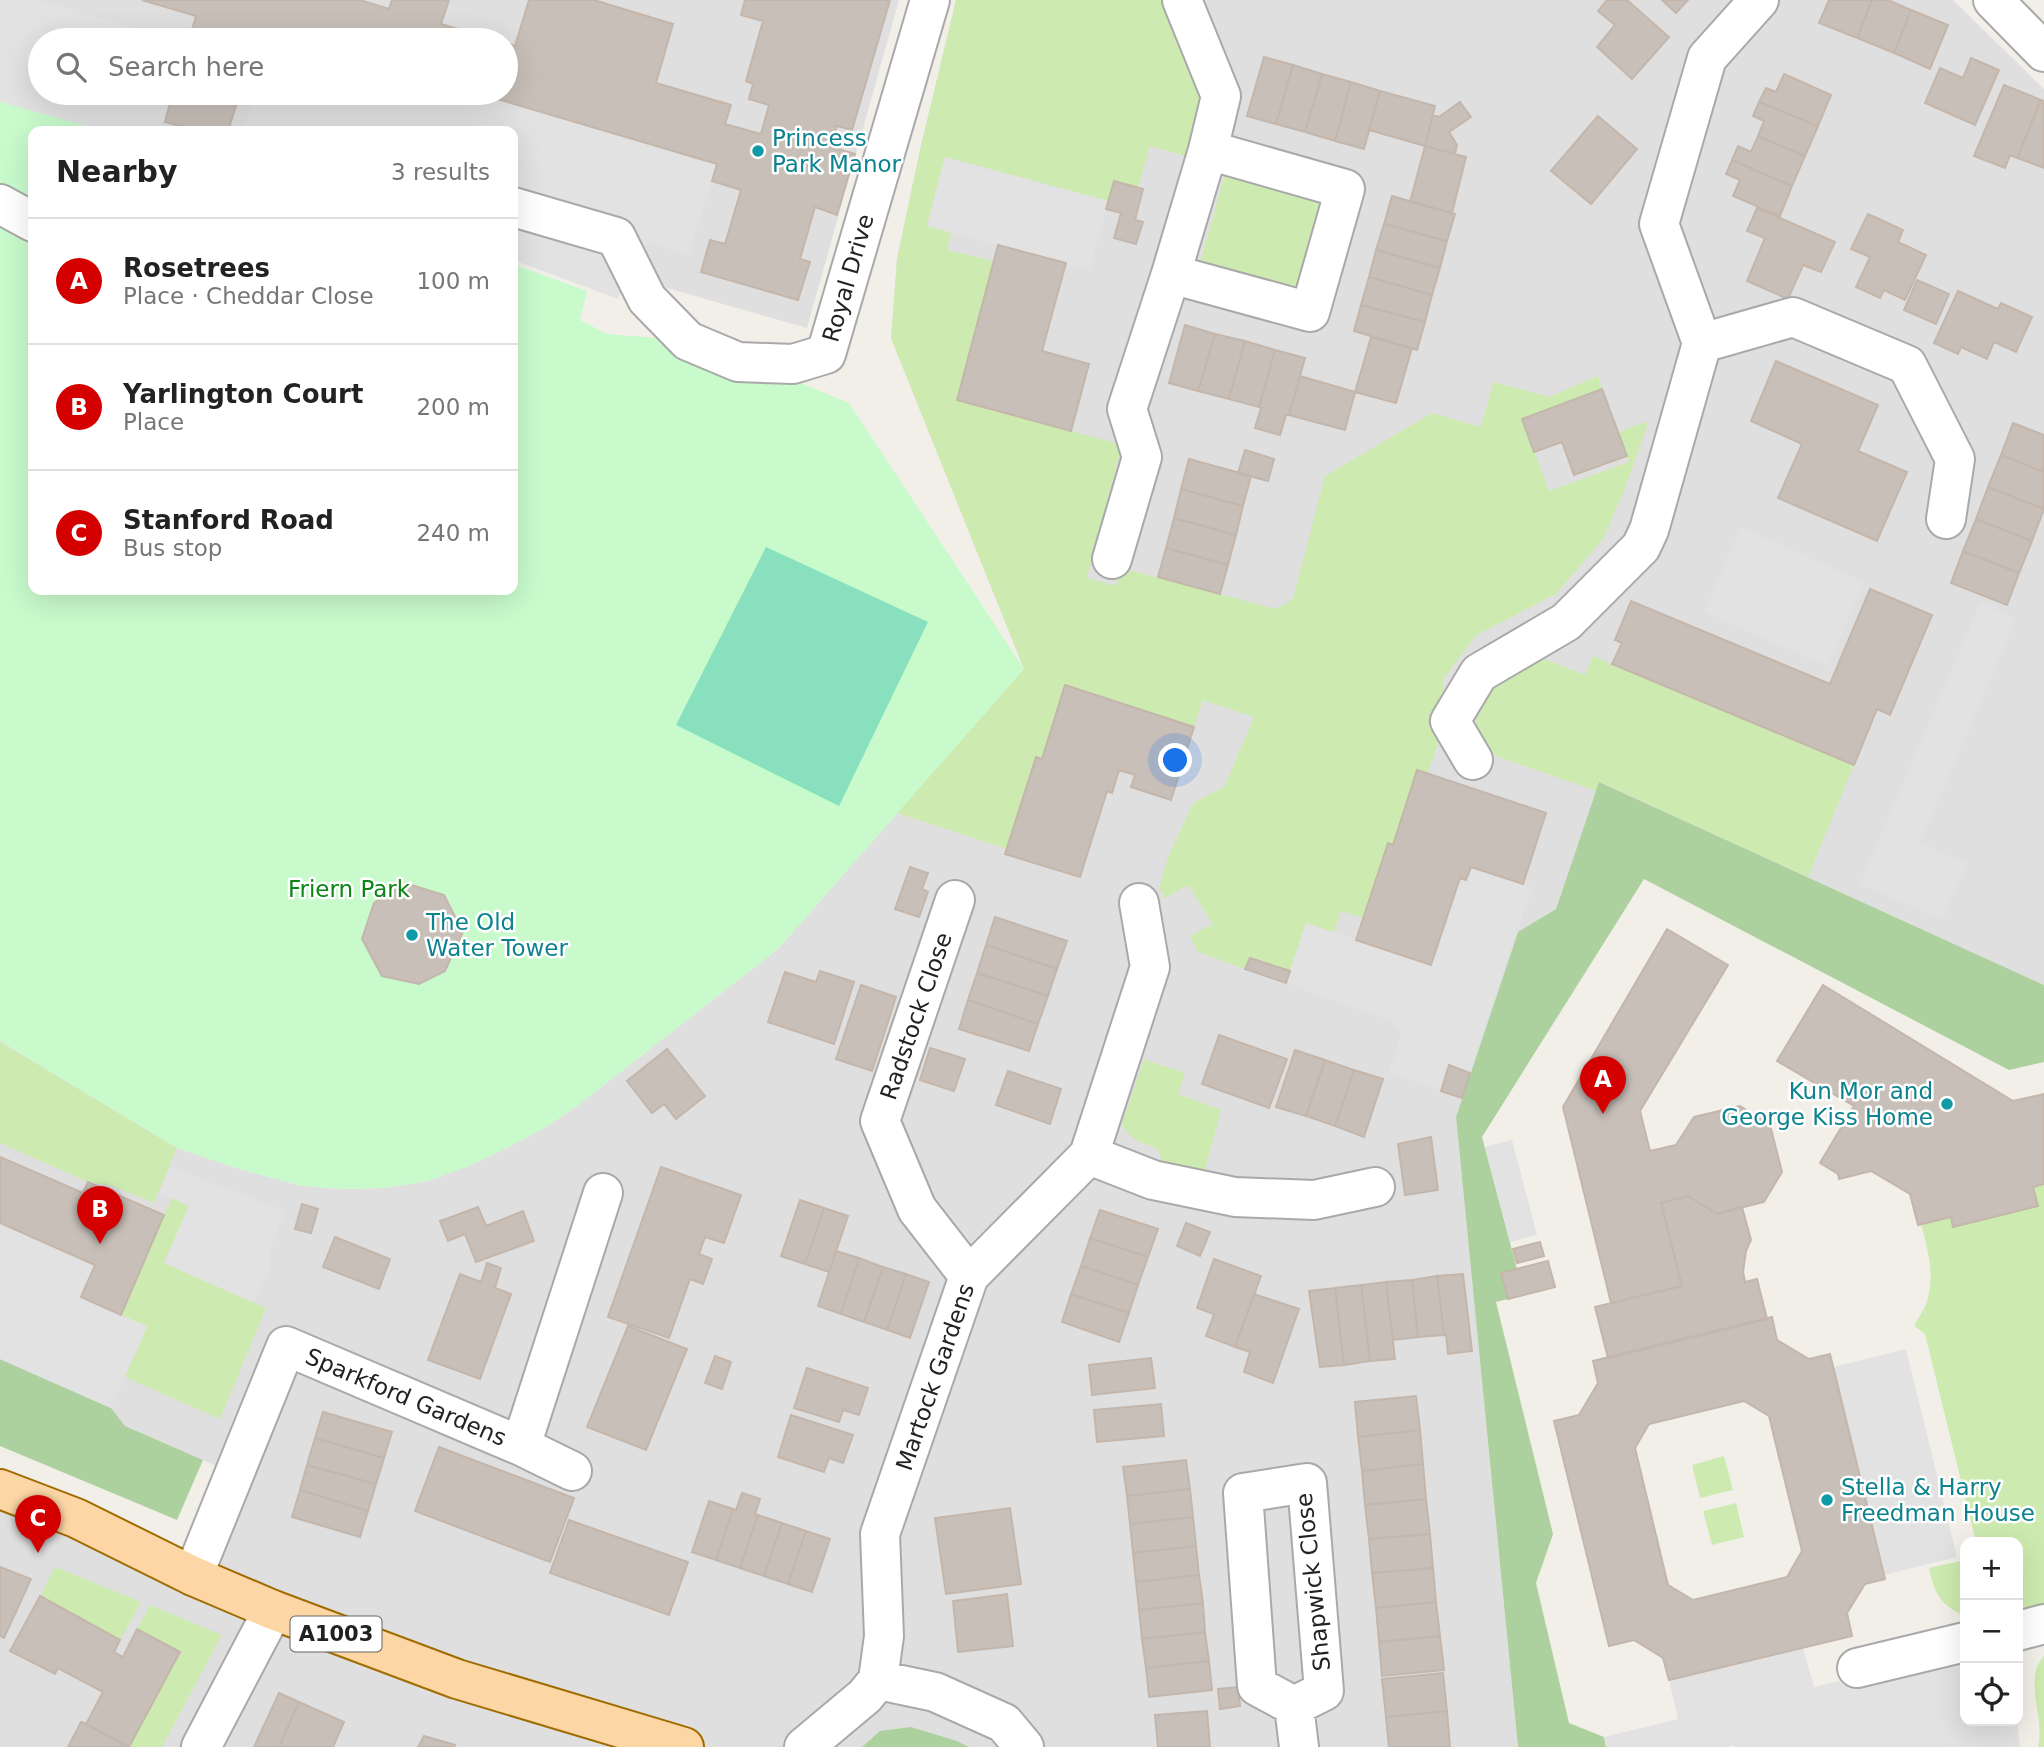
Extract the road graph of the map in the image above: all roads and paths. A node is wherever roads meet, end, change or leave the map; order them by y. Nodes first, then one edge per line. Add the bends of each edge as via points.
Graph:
1 (930, 0) edge
2 (1182, 0) edge
3 (1759, 0) edge
4 (2014, 7) edge
5 (2044, 52) edge
6 (1208, 150) junction
7 (0, 204) edge
8 (518, 208) edge
9 (28, 219) edge
10 (1171, 274) junction
11 (1702, 343) junction
12 (1946, 519) dead end
13 (1112, 559) dead end
14 (1473, 760) dead end
15 (955, 900) dead end
16 (1139, 903) dead end
17 (1089, 1155) junction
18 (1375, 1187) dead end
19 (603, 1193) dead end
20 (969, 1276) junction
21 (521, 1446) junction
22 (572, 1471) dead end
23 (0, 1489) edge
24 (193, 1576) junction
25 (273, 1610) junction
26 (2044, 1624) edge
27 (2023, 1629) edge
28 (1960, 1643) edge
29 (1857, 1668) dead end
30 (878, 1680) junction
31 (1294, 1706) junction
32 (201, 1747) edge
33 (684, 1747) edge
34 (804, 1747) edge
35 (1024, 1747) edge
36 (1298, 1747) edge

1 - 8 street, Royal Drive via 826,354 793,364 738,362 688,341 647,299 615,237
2 - 6 street via 1221,96
3 - 11 street via 1707,58 1659,223
4 - 5 street
6 - 10 street
6 - 10 street via 1345,189 1311,312
7 - 9 street
10 - 13 street via 1127,409 1142,457
11 - 12 street via 1793,317 1907,365 1955,459
11 - 14 street via 1641,547 1566,622 1479,673 1450,721
15 - 20 street, Radstock Close via 880,1121 917,1209
16 - 17 street, Martock Gardens via 1150,967
17 - 18 street via 1153,1180 1235,1197 1314,1200
17 - 20 street, Martock Gardens
19 - 21 street, Sparkford Gardens
20 - 30 street, Martock Gardens via 880,1534 884,1636
21 - 22 street, Sparkford Gardens
21 - 24 street, Sparkford Gardens via 286,1346
23 - 24 main road, A1003 via 76,1518
24 - 25 main road, A1003
25 - 32 street
25 - 33 main road, A1003 via 457,1679
26 - 27 street
28 - 29 street
30 - 34 street
30 - 35 street via 935,1692 1004,1723
31 - 31 street, Shapwick Close via 1324,1691 1307,1483 1243,1493 1257,1686
31 - 36 street

